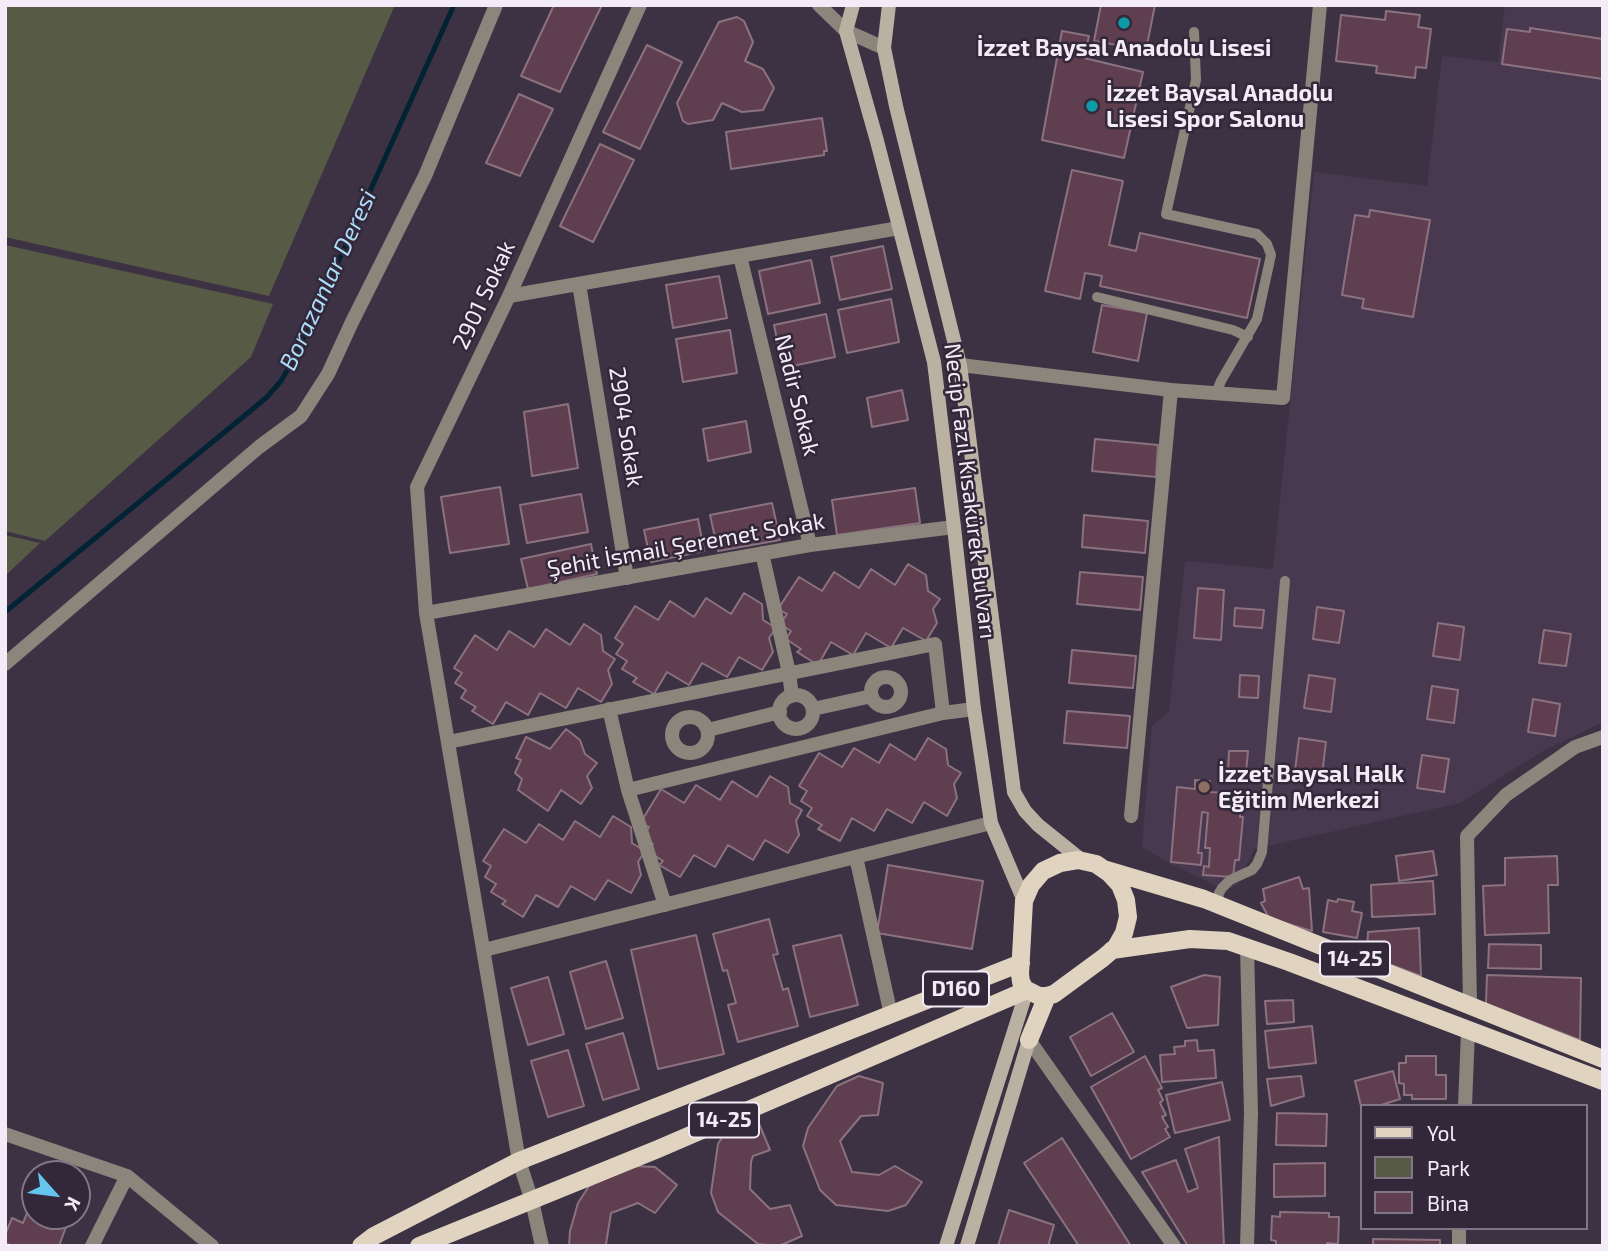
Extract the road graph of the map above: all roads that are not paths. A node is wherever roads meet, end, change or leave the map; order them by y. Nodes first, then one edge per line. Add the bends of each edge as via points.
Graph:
1 (496, 5) edge
2 (640, 5) edge
3 (819, 5) edge
4 (853, 5) edge
5 (889, 5) edge
6 (1320, 5) edge
7 (846, 31) junction
8 (1194, 32) dead end
9 (884, 48) junction
10 (899, 229) junction
11 (740, 256) junction
12 (579, 284) junction
13 (509, 296) junction
14 (1097, 297) dead end
15 (1248, 337) junction
16 (960, 365) junction
17 (1171, 390) junction
18 (1216, 393) junction
19 (954, 527) junction
20 (810, 545) junction
21 (762, 554) junction
22 (628, 578) junction
23 (1285, 582) dead end
24 (426, 613) junction
25 (876, 656) junction
26 (5, 664) edge
27 (789, 673) junction
28 (883, 678) junction
29 (691, 693) junction
30 (792, 696) junction
31 (872, 696) junction
32 (887, 707) junction
33 (609, 709) junction
34 (813, 709) junction
35 (974, 709) junction
36 (780, 712) junction
37 (943, 713) junction
38 (690, 716) junction
39 (889, 726) junction
40 (797, 729) junction
41 (708, 730) junction
42 (1603, 737) edge
43 (448, 742) junction
44 (801, 748) junction
45 (695, 752) junction
46 (702, 772) junction
47 (628, 790) junction
48 (1131, 816) dead end
49 (991, 823) junction
50 (856, 857) junction
51 (1084, 862) junction
52 (1103, 869) junction
53 (1024, 901) junction
54 (665, 905) junction
55 (1217, 905) junction
56 (1247, 947) junction
57 (484, 950) junction
58 (1112, 950) junction
59 (1021, 963) junction
60 (1027, 990) junction
61 (1047, 996) junction
62 (1470, 1006) junction
63 (891, 1015) junction
64 (1468, 1031) junction
65 (1029, 1040) junction
66 (1603, 1059) edge
67 (1603, 1082) edge
68 (1465, 1104) edge
69 (5, 1133) edge
70 (519, 1161) junction
71 (127, 1176) junction
72 (532, 1201) junction
73 (92, 1246) edge
74 (212, 1246) edge
75 (361, 1246) edge
76 (419, 1246) edge
77 (542, 1246) edge
78 (946, 1246) edge
79 (967, 1246) edge
80 (1174, 1246) edge
81 (1247, 1246) edge

1 - 26 street via 425,176 328,374 301,416
2 - 13 street, 2901 Sokak
3 - 7 street
4 - 7 main road
5 - 9 main road, Necip Fazıl Kısakürek Bulvarı
6 - 18 street via 1283,398
7 - 9 street
7 - 10 main road, Necip Fazıl Kısakürek Bulvarı
8 - 15 lane via 1196,80 1166,214 1257,234 1267,244 1270,261 1257,319
9 - 16 main road, Necip Fazıl Kısakürek Bulvarı
10 - 11 street
10 - 19 main road, Necip Fazıl Kısakürek Bulvarı via 934,362
11 - 12 street
11 - 20 street, Nadir Sokak
12 - 13 street
12 - 22 street, 2904 Sokak
13 - 24 street, 2901 Sokak via 417,487
14 - 15 lane
15 - 18 lane
16 - 17 street
16 - 51 main road, Necip Fazıl Kısakürek Bulvarı via 1014,792 1038,825
17 - 18 street
17 - 48 street
19 - 20 street, Şehit İsmail Şeremet Sokak
19 - 35 main road, Necip Fazıl Kısakürek Bulvarı
20 - 21 street, Şehit İsmail Şeremet Sokak
21 - 22 street, Şehit İsmail Şeremet Sokak
21 - 27 street
22 - 24 street, Şehit İsmail Şeremet Sokak
23 - 55 lane via 1262,852 1252,870 1222,888
24 - 43 street, 2901 Sokak
25 - 27 street
25 - 28 street
25 - 37 street via 935,644
27 - 29 street
27 - 30 street
28 - 31 street via 872,687
28 - 32 street via 896,680 901,689 896,704
29 - 33 street
29 - 38 street
30 - 34 street via 807,699
30 - 36 street via 783,702
31 - 32 street
31 - 34 street
32 - 39 street
33 - 43 street
33 - 47 street
34 - 40 street via 808,724
35 - 37 street
35 - 49 main road, Necip Fazıl Kısakürek Bulvarı
36 - 40 street via 787,726
36 - 41 street
37 - 39 street
38 - 41 street via 702,720
38 - 45 street via 674,725 671,738 683,752
39 - 44 street
40 - 44 street
41 - 45 street via 707,741
42 - 62 street via 1575,747 1506,795 1467,836
43 - 57 street, 2901 Sokak
44 - 46 street
45 - 46 street
46 - 47 street
47 - 54 street
49 - 50 street
49 - 53 main road, Necip Fazıl Kısakürek Bulvarı
50 - 54 street
50 - 63 street
51 - 52 main road, 14-25
51 - 53 main road, 14-25 via 1060,863 1043,871
52 - 55 main road, 14-25
52 - 58 main road, 14-25 via 1120,885 1128,916 1124,933
53 - 59 main road, 14-25
54 - 57 street
55 - 62 main road, 14-25
56 - 58 main road, 14-25 via 1190,939
56 - 64 main road, 14-25
56 - 81 street via 1251,1113
57 - 70 street, 2901 Sokak
58 - 61 main road, 14-25
59 - 60 main road, 14-25 via 1021,982
59 - 63 main road, D160
60 - 61 main road
60 - 72 main road, 14-25
60 - 78 main road
61 - 65 main road
62 - 66 main road, 14-25
63 - 70 main road, 14-25
64 - 67 main road, 14-25
64 - 68 street
65 - 79 main road
65 - 80 street
69 - 71 street
70 - 72 street, 2901 Sokak
70 - 75 main road, 14-25
71 - 73 street
71 - 74 street
72 - 76 main road, 14-25
72 - 77 street, 2901 Sokak

